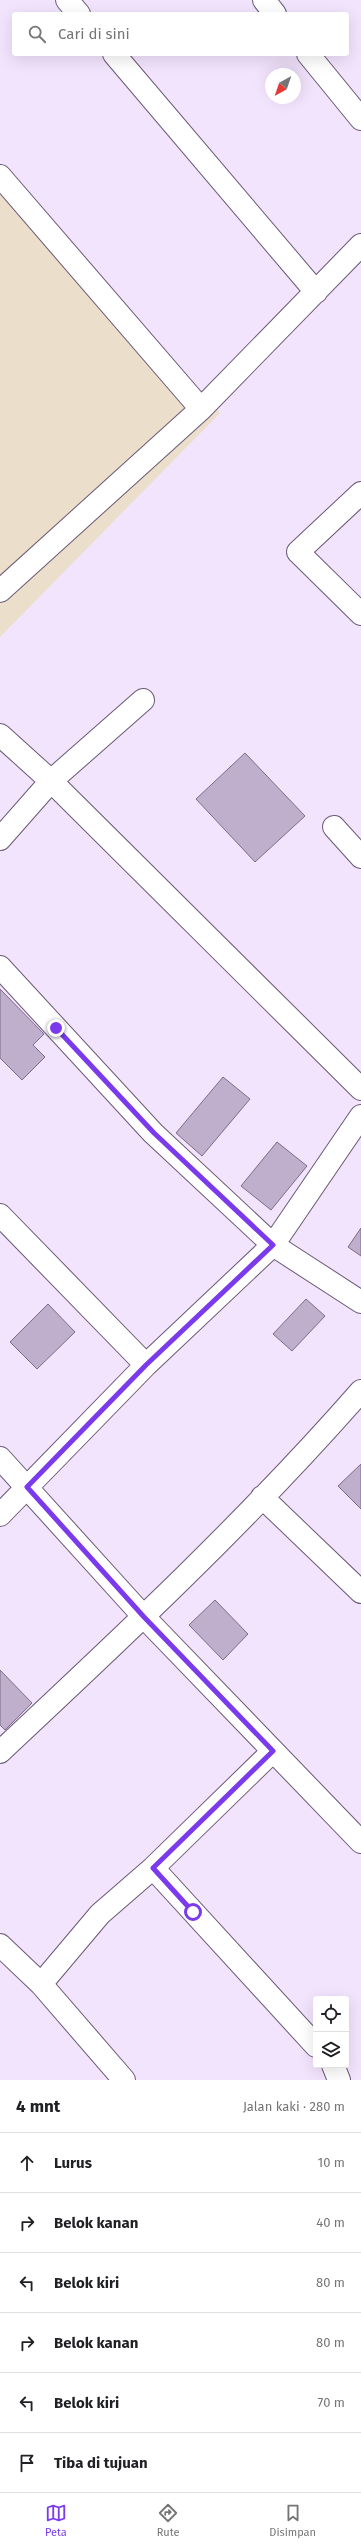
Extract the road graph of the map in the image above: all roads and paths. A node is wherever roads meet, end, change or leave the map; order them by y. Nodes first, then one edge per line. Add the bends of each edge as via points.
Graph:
1 (67, 0) edge
2 (264, 0) edge
3 (77, 12) edge
4 (273, 12) edge
5 (116, 56) edge
6 (310, 56) edge
7 (361, 119) edge
8 (0, 176) edge
9 (361, 245) edge
10 (316, 292) junction
11 (201, 409) junction
12 (361, 494) edge
13 (0, 591) edge
14 (361, 614) edge
15 (143, 700) dead end
16 (0, 735) edge
17 (51, 781) junction
18 (334, 827) dead end
19 (0, 839) edge
20 (361, 857) edge
21 (0, 967) edge
22 (361, 1089) edge
23 (361, 1116) edge
24 (0, 1215) edge
25 (273, 1245) junction
26 (361, 1302) edge
27 (146, 1365) junction
28 (361, 1391) edge
29 (0, 1458) edge
30 (27, 1487) junction
31 (262, 1497) junction
32 (0, 1515) edge
33 (361, 1592) edge
34 (144, 1617) junction
35 (273, 1751) junction
36 (0, 1752) edge
37 (361, 1842) edge
38 (153, 1868) junction
39 (0, 1946) edge
40 (41, 1984) junction
41 (313, 2043) edge
42 (334, 2068) edge
43 (124, 2080) edge
44 (339, 2080) edge

1 - 3 street
2 - 4 street
5 - 10 street
6 - 7 street
8 - 11 street
9 - 10 street
10 - 11 street
11 - 13 street
12 - 14 street via 298,552
15 - 17 street
16 - 17 street
17 - 19 street
17 - 22 street
18 - 20 street
21 - 25 street via 154,1133
23 - 25 street
24 - 27 street
25 - 26 street
25 - 27 street
27 - 30 street
28 - 31 street
29 - 30 street
30 - 32 street
30 - 34 street
31 - 33 street
31 - 34 street
34 - 35 street
34 - 36 street
35 - 37 street
35 - 38 street
38 - 40 street via 100,1914
38 - 41 street
39 - 40 street
40 - 43 street
42 - 44 street

